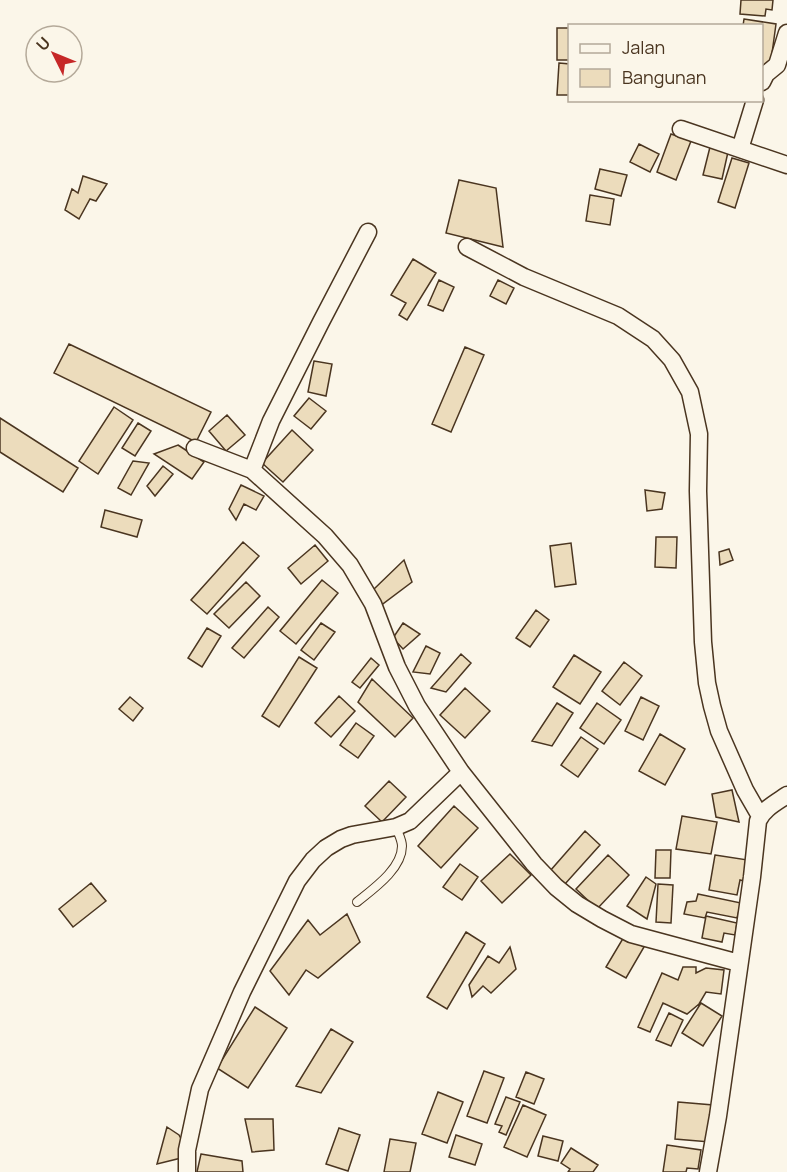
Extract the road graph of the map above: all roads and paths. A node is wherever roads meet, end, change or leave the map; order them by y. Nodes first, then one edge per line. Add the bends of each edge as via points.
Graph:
1 (787, 33) edge
2 (763, 80) edge
3 (754, 102) edge
4 (681, 129) dead end
5 (740, 149) junction
6 (787, 165) edge
7 (368, 232) dead end
8 (466, 247) dead end
9 (195, 448) dead end
10 (252, 470) junction
11 (461, 772) junction
12 (787, 795) edge
13 (760, 816) junction
14 (396, 827) junction
15 (357, 902) dead end
16 (739, 963) junction
17 (187, 1172) edge
18 (708, 1172) edge

1 - 2 street via 777,65
3 - 5 street
4 - 5 street
5 - 6 street
7 - 10 street via 271,421
8 - 13 street via 524,277 618,316 653,339 672,360 690,392 699,434 707,683 720,731
9 - 10 street
10 - 11 street via 325,536 350,565 373,604 410,694
11 - 14 street via 410,821
11 - 16 street via 534,864 577,904 631,934
12 - 13 street
13 - 16 street
14 - 15 lane via 402,848 398,860 382,883
14 - 17 street via 341,839 326,848 297,882 242,992 200,1089
16 - 18 street

